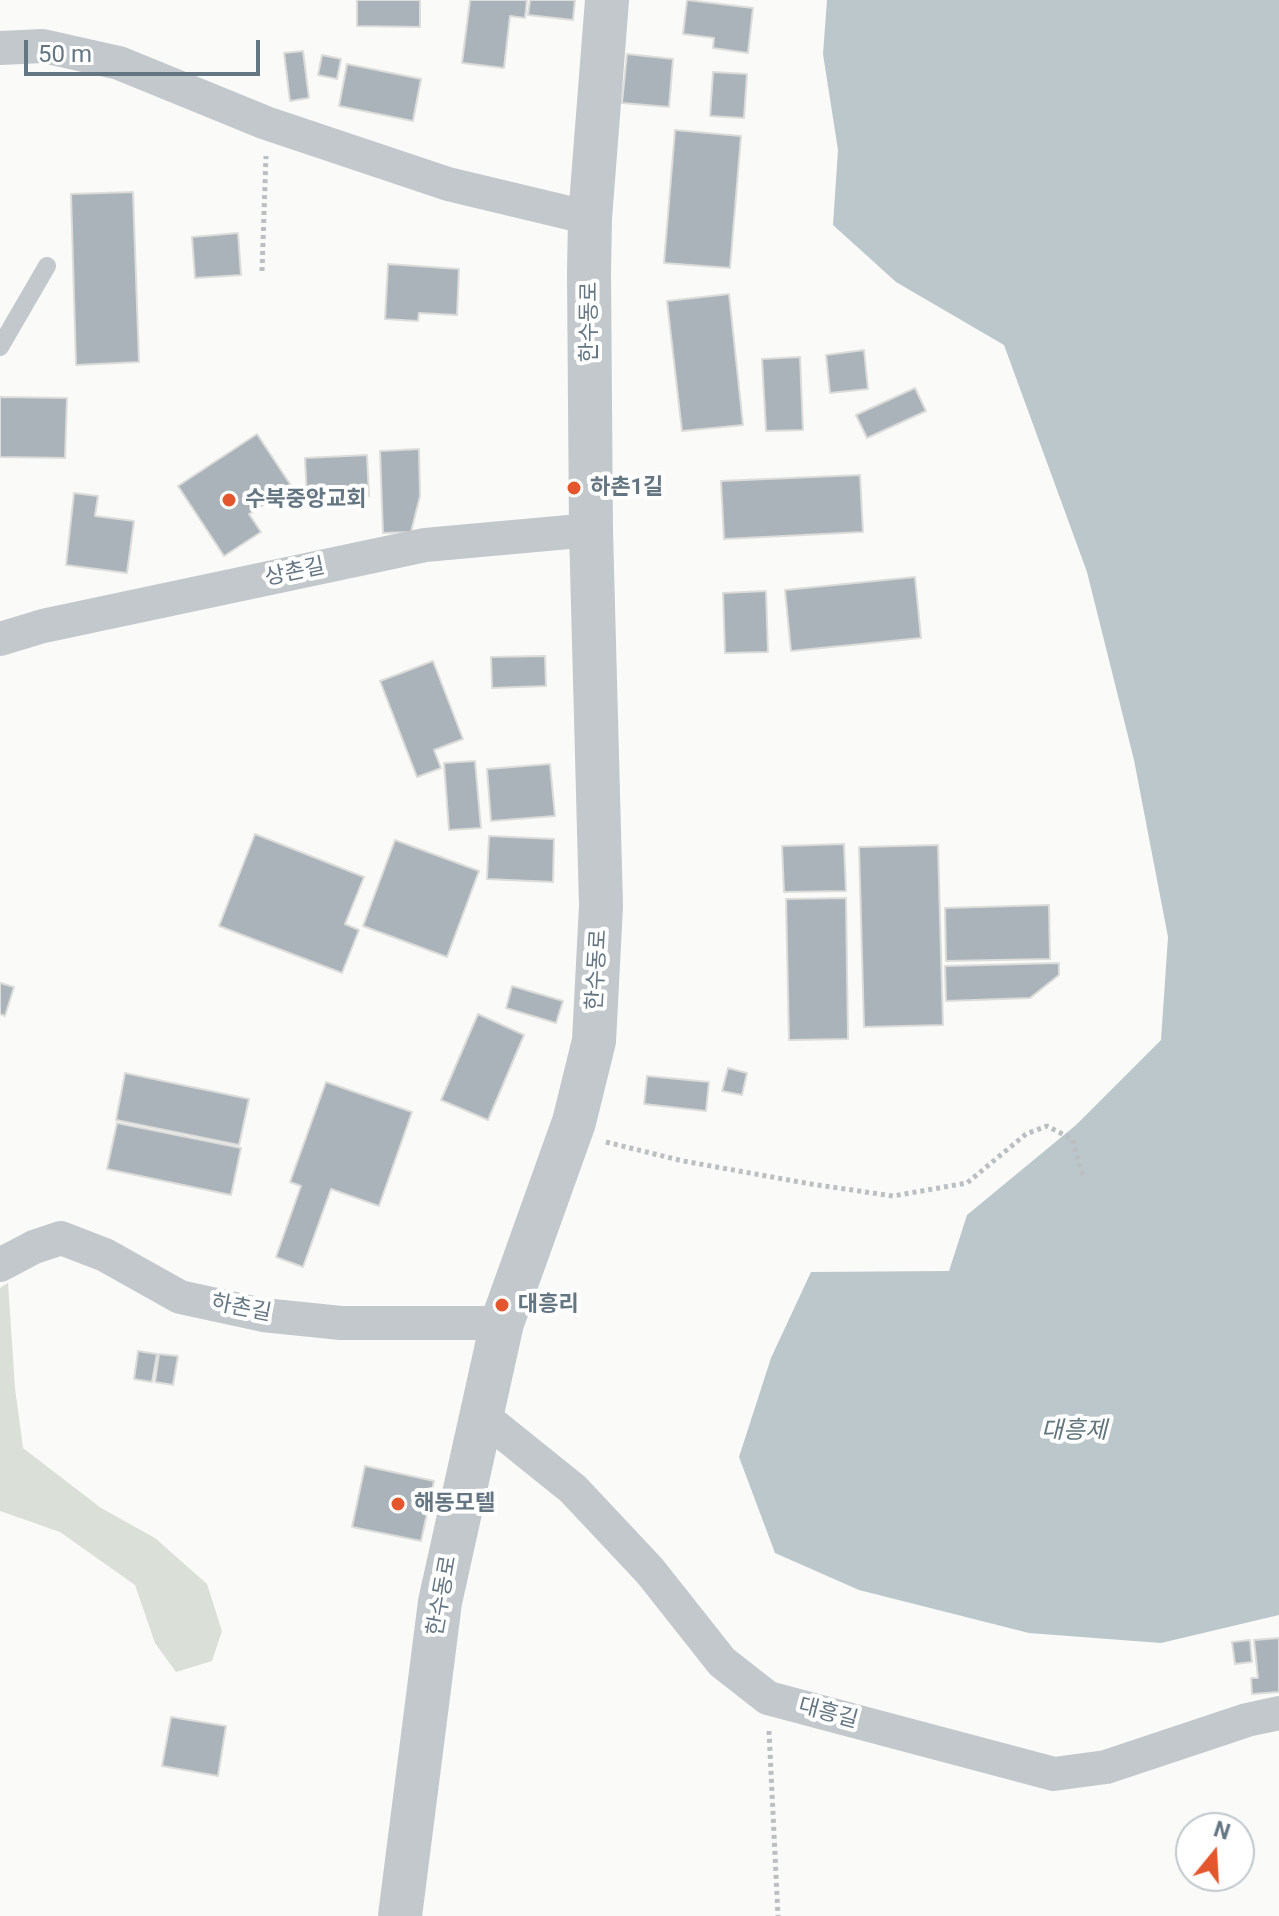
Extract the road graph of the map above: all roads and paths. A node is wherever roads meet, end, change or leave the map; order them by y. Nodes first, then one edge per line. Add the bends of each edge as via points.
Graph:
1 (607, 0) edge
2 (0, 48) edge
3 (266, 123) junction
4 (590, 218) junction
5 (47, 266) dead end
6 (262, 271) dead end
7 (0, 347) edge
8 (591, 530) junction
9 (1, 638) edge
10 (570, 1133) junction
11 (1083, 1176) dead end
12 (0, 1265) edge
13 (502, 1323) junction
14 (481, 1415) junction
15 (768, 1698) junction
16 (1279, 1713) edge
17 (400, 1916) edge
18 (778, 1916) edge

1 - 4 street, 한수동로
2 - 3 street via 43,46 119,63
3 - 4 street via 448,184
3 - 6 path
4 - 8 street, 한수동로
5 - 7 lane
8 - 9 street, 상촌길 via 425,545
8 - 10 street, 한수동로 via 599,973 594,1041
10 - 11 path via 683,1161 893,1196 967,1183 1026,1134 1047,1126 1072,1139
10 - 13 street, 한수동로
12 - 13 street, 하촌길 via 61,1238 105,1255 180,1297 263,1315 341,1323
13 - 14 street, 한수동로
14 - 15 street, 대흥길 via 573,1489 650,1571 722,1662
14 - 17 street, 한수동로 via 440,1602
15 - 16 street, 대흥길 via 1054,1774 1106,1767
15 - 18 path

